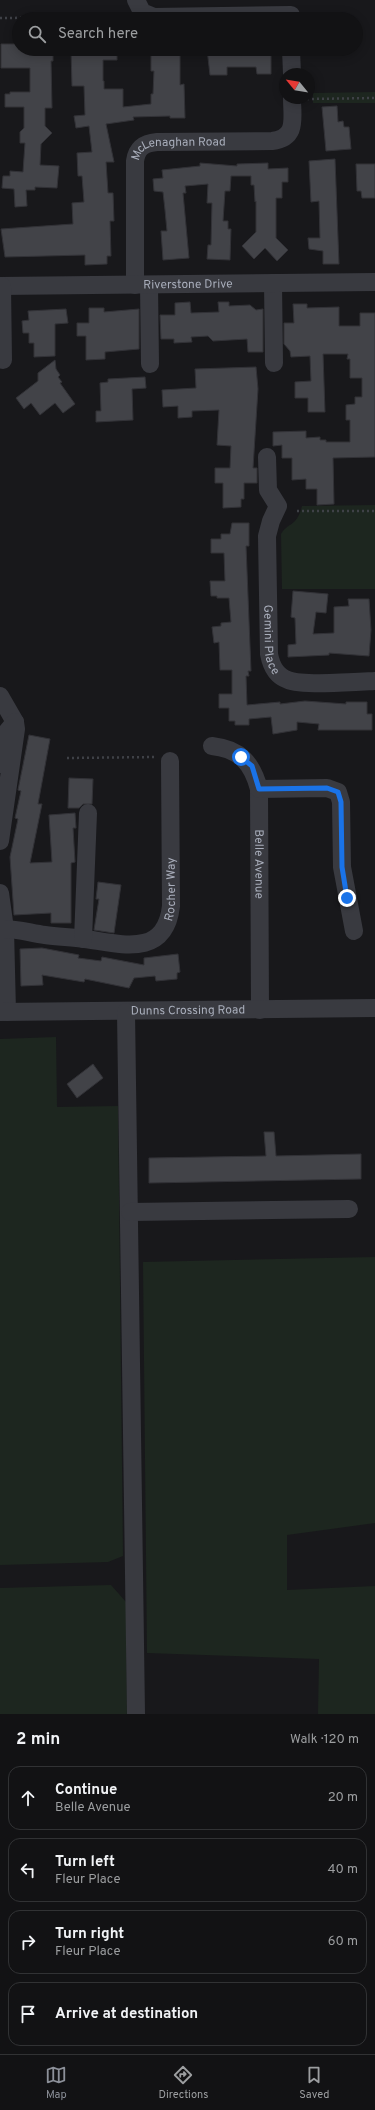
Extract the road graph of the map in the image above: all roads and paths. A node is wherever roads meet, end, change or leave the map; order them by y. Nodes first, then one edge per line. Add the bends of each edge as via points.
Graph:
1 (136, 0) edge
2 (291, 11) edge
3 (143, 12) edge
4 (271, 12) edge
5 (0, 18) edge
6 (12, 18) edge
7 (291, 56) edge
8 (292, 68) edge
9 (315, 98) edge
10 (375, 98) edge
11 (296, 104) edge
12 (375, 282) edge
13 (273, 283) junction
14 (142, 285) junction
15 (1, 286) edge
16 (3, 360) dead end
17 (274, 363) dead end
18 (150, 364) dead end
19 (267, 457) dead end
20 (297, 511) dead end
21 (375, 511) edge
22 (375, 681) edge
23 (0, 696) edge
24 (15, 722) junction
25 (212, 746) dead end
26 (67, 758) dead end
27 (162, 759) joint
28 (0, 764) edge
29 (259, 789) junction
30 (88, 813) dead end
31 (0, 841) edge
32 (0, 893) edge
33 (2, 929) edge
34 (354, 930) dead end
35 (83, 939) junction
36 (375, 1008) edge
37 (260, 1010) junction
38 (4, 1012) edge
39 (126, 1012) junction
40 (349, 1209) dead end
41 (130, 1212) junction
42 (136, 1714) edge

1 - 3 street
2 - 4 street
5 - 6 path
7 - 8 street
9 - 10 path
11 - 14 street, McLenaghan Road via 292,130 279,140 150,142 140,147 135,161
12 - 13 street, Riverstone Drive
13 - 14 street, Riverstone Drive
13 - 17 street
14 - 15 street, Riverstone Drive
14 - 18 street
15 - 16 street
19 - 22 street, Gemini Place via 268,490 278,506 268,528 267,540 269,654 273,667 282,678 295,682
20 - 21 path
23 - 24 street
24 - 28 street via 6,733
24 - 31 street
25 - 29 street, Belle Avenue via 230,750 252,766
26 - 27 path
27 - 35 street, Rocher Way via 171,906 167,924 157,937 137,945
29 - 34 street via 327,788 338,792 341,802 342,867
29 - 37 street, Belle Avenue
30 - 35 street
32 - 33 street
33 - 35 street, Rocher Way
33 - 38 street
36 - 37 street, Dunns Crossing Road
37 - 39 street, Dunns Crossing Road
38 - 39 street, Dunns Crossing Road
39 - 41 street
40 - 41 street
41 - 42 street

